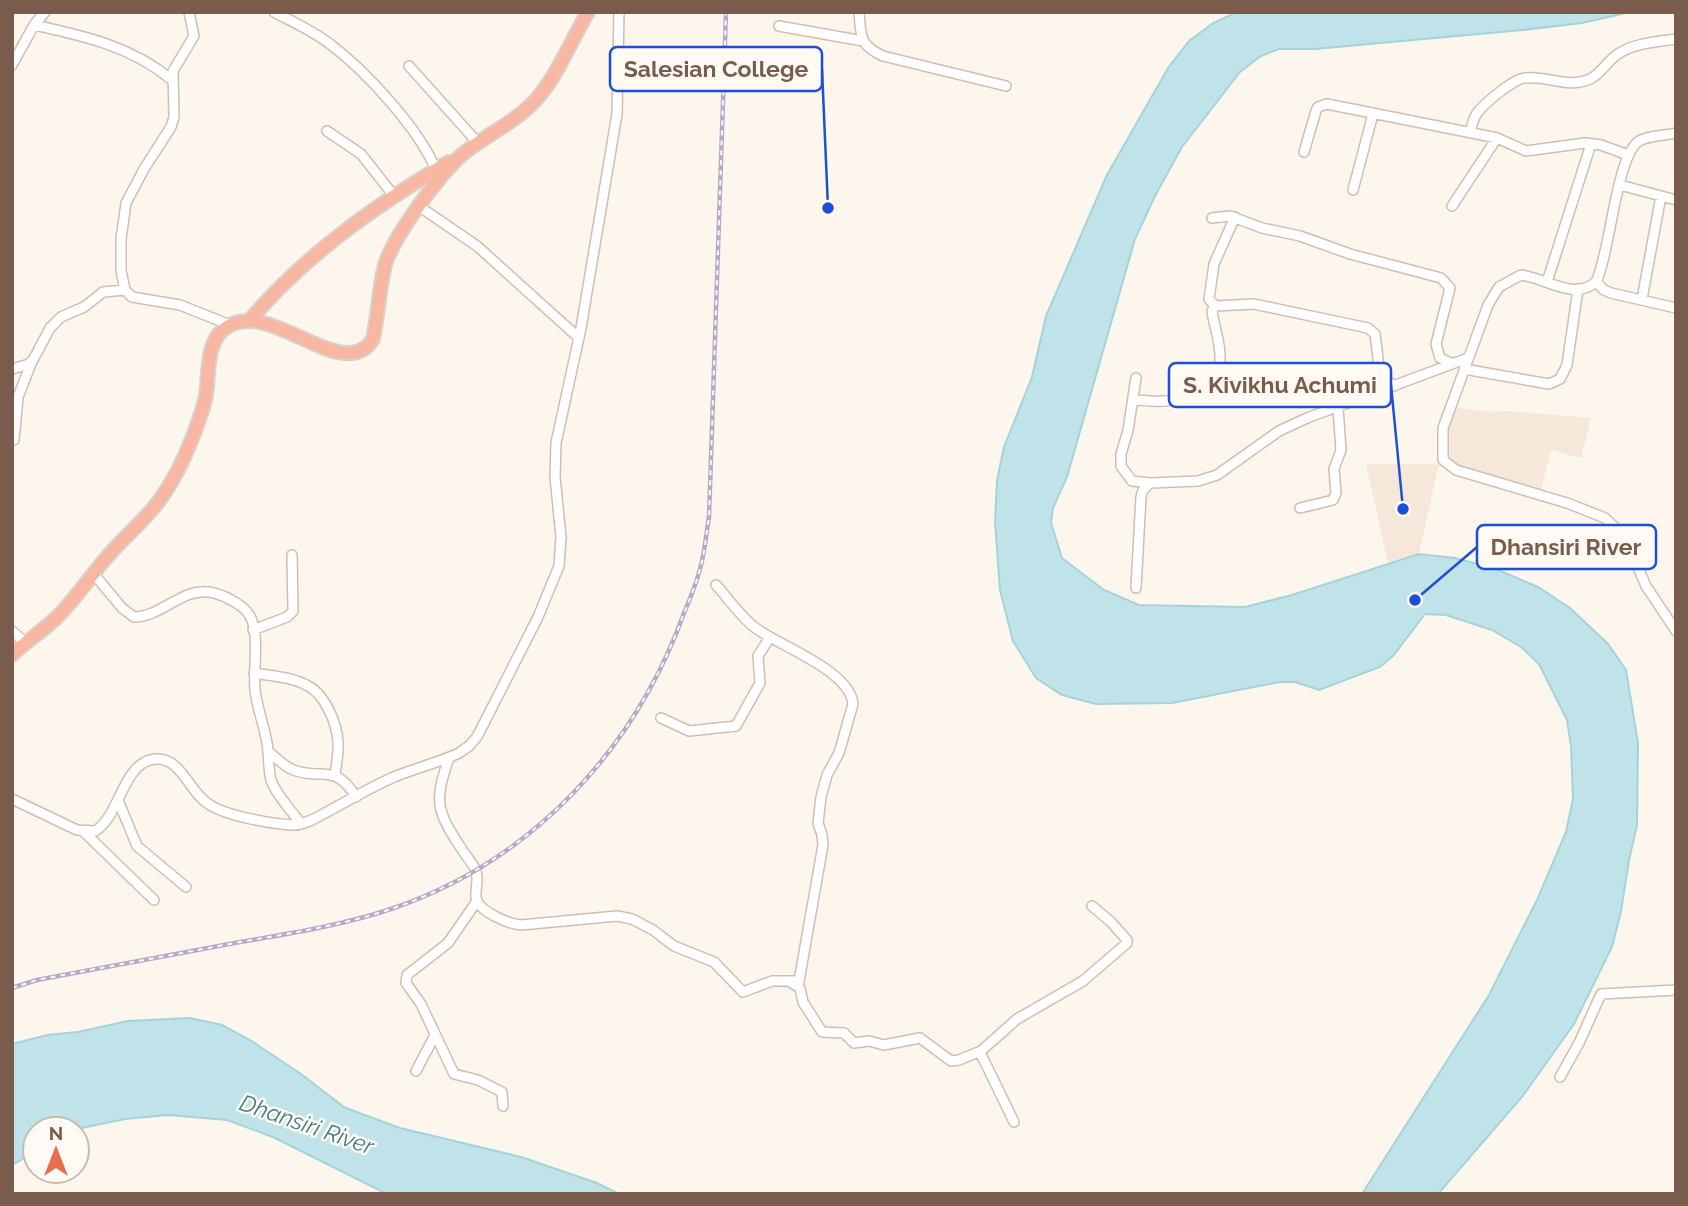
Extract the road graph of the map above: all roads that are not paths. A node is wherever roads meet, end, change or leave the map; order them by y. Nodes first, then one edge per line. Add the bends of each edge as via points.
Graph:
1 (45, 12) edge
2 (189, 12) edge
3 (274, 12) edge
4 (588, 12) edge
5 (619, 12) edge
6 (859, 12) edge
7 (34, 25) junction
8 (779, 26) dead end
9 (1676, 39) edge
10 (863, 41) junction
11 (12, 65) edge
12 (409, 66) dead end
13 (172, 80) junction
14 (1006, 86) dead end
15 (1373, 114) junction
16 (327, 131) dead end
17 (1470, 133) junction
18 (1676, 133) edge
19 (1497, 138) junction
20 (478, 143) junction
21 (1591, 144) junction
22 (1304, 152) dead end
23 (461, 155) junction
24 (1628, 155) junction
25 (436, 170) junction
26 (1620, 185) junction
27 (1353, 190) dead end
28 (1661, 196) junction
29 (394, 197) junction
30 (1676, 200) edge
31 (421, 206) junction
32 (1452, 206) dead end
33 (1235, 217) junction
34 (1212, 218) dead end
35 (1547, 282) junction
36 (1596, 282) junction
37 (1578, 289) junction
38 (125, 290) junction
39 (1642, 299) junction
40 (1215, 306) junction
41 (1676, 308) edge
42 (250, 320) junction
43 (230, 324) junction
44 (579, 338) junction
45 (1468, 358) junction
46 (33, 360) junction
47 (1451, 363) junction
48 (12, 369) edge
49 (1464, 369) junction
50 (1136, 378) dead end
51 (1394, 386) junction
52 (1133, 400) junction
53 (1338, 408) junction
54 (14, 440) dead end
55 (1150, 483) junction
56 (1300, 508) dead end
57 (292, 555) dead end
58 (93, 573) junction
59 (716, 585) dead end
60 (1136, 588) dead end
61 (253, 630) junction
62 (12, 631) edge
63 (1676, 631) edge
64 (770, 637) junction
65 (26, 643) junction
66 (12, 655) edge
67 (254, 673) junction
68 (661, 718) dead end
69 (268, 751) junction
70 (449, 758) junction
71 (335, 775) junction
72 (356, 797) junction
73 (12, 799) edge
74 (118, 800) junction
75 (302, 824) junction
76 (84, 832) junction
77 (186, 887) dead end
78 (153, 900) dead end
79 (477, 901) junction
80 (1092, 906) dead end
81 (788, 981) junction
82 (1676, 990) edge
83 (435, 1035) junction
84 (980, 1052) junction
85 (416, 1071) dead end
86 (1560, 1077) dead end
87 (503, 1106) dead end
88 (1014, 1122) dead end

1 - 7 street
2 - 13 street via 194,36 174,65
3 - 25 street via 328,43 358,68 425,146
4 - 20 highway via 540,96
5 - 44 street via 617,114
6 - 10 street
7 - 11 street
7 - 13 street via 102,41 146,60
8 - 10 street
9 - 17 street via 1628,49 1581,82 1525,78 1514,82 1479,111
10 - 14 street via 883,55
12 - 20 street
13 - 38 street via 173,122 131,191 124,213 121,255
15 - 17 street
15 - 22 street via 1322,105
15 - 27 street
16 - 29 street via 361,154
17 - 19 street
18 - 24 street via 1638,142
19 - 21 street via 1526,151
19 - 32 street
20 - 23 highway
21 - 24 street
21 - 35 street
23 - 25 highway
23 - 31 highway
24 - 26 street
25 - 29 highway
26 - 28 street
26 - 36 street
28 - 30 street
28 - 39 street
29 - 42 highway via 335,238 276,289
31 - 42 highway via 390,253 373,339 367,348 341,353
31 - 44 street via 477,246
33 - 34 street
33 - 40 street via 1214,264 1209,299
33 - 47 street via 1441,278 1450,288 1437,349 1440,358
35 - 37 street
35 - 45 street via 1521,275 1499,286
36 - 37 street via 1588,289
36 - 39 street via 1604,290
37 - 49 street via 1567,365 1560,379 1549,384
38 - 43 street via 132,296 180,305
38 - 46 street via 103,292 61,317
39 - 41 street
40 - 51 street via 1254,303 1368,328 1376,334 1380,374
40 - 52 street via 1220,364 1214,379 1172,400
42 - 43 highway
43 - 58 highway via 213,346 203,407 175,474 158,503
44 - 70 street via 556,443 561,537 557,575 482,730 469,747
45 - 47 street
45 - 49 street
46 - 48 street
46 - 54 street via 18,397
47 - 51 street
49 - 63 street via 1443,428 1445,463 1464,474 1605,518 1625,537 1646,586
50 - 52 street
51 - 53 street
52 - 55 street via 1121,466 1132,481
53 - 55 street via 1279,431 1217,475 1198,481
53 - 56 street via 1341,450 1334,469 1336,493 1333,500
55 - 60 street via 1141,497
57 - 61 street via 293,611
58 - 61 street via 134,617 191,593 208,592 244,609
58 - 65 highway via 58,616
59 - 64 street via 748,622
61 - 67 street
62 - 65 street
64 - 68 street via 758,656 760,683 736,726 689,731
64 - 81 street via 838,678 853,700 821,797 817,820 823,842 800,979
65 - 66 highway
67 - 69 street
67 - 71 street via 306,684 320,694 337,735
69 - 71 street via 291,769
69 - 75 street via 273,785
70 - 72 street via 391,778
70 - 79 street via 438,792 441,814 475,871
71 - 72 street
72 - 75 street
73 - 76 street
74 - 75 street via 141,765 163,759 173,763 202,799 218,810
74 - 76 street via 101,828
74 - 77 street via 137,846
76 - 78 street
79 - 81 street via 515,924 617,916 632,919 674,946 714,962 743,992 772,981
79 - 83 street via 448,943 406,979
80 - 84 street via 1127,943 1083,981 1017,1019
81 - 84 street via 800,988 803,1002 822,1032 844,1033 854,1043 884,1045 920,1038 954,1061
82 - 86 street via 1601,994
83 - 85 street
83 - 87 street via 454,1074 502,1091
84 - 88 street

